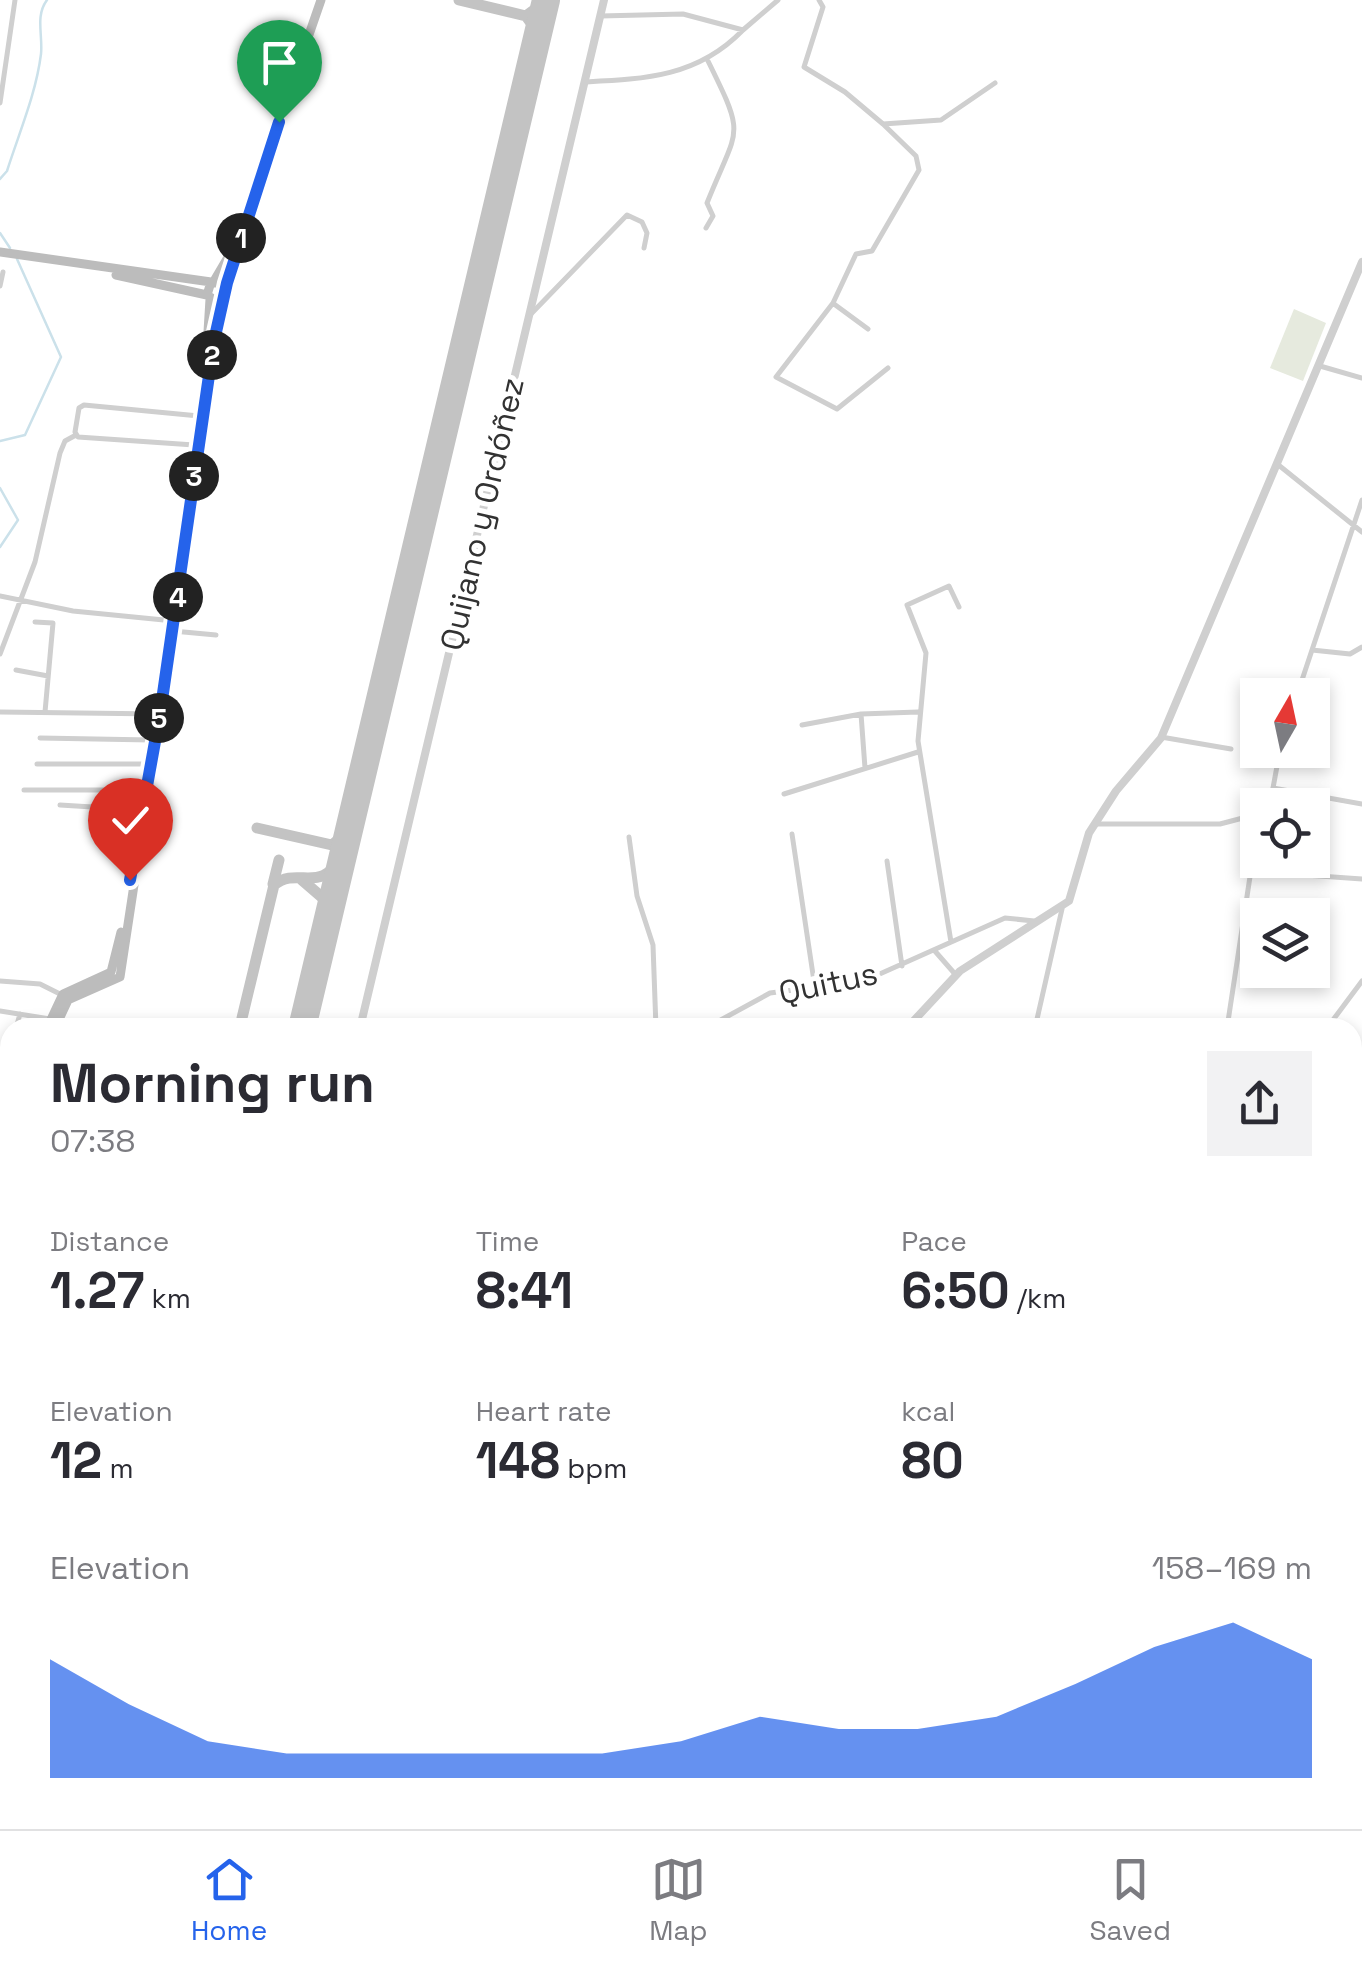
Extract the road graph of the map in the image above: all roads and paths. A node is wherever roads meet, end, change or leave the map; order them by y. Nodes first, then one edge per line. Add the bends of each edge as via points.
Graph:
1 (15, 0) edge
2 (320, 0) edge
3 (604, 0) edge
4 (778, 0) edge
5 (819, 0) edge
6 (600, 16) junction
7 (742, 30) junction
8 (0, 36) edge
9 (10, 38) junction
10 (708, 61) junction
11 (584, 82) junction
12 (995, 83) dead end
13 (0, 101) edge
14 (882, 124) junction
15 (706, 228) dead end
16 (241, 236) junction
17 (644, 248) dead end
18 (0, 254) edge
19 (48, 261) junction
20 (1362, 262) edge
21 (2, 272) dead end
22 (212, 282) junction
23 (0, 286) edge
24 (226, 286) junction
25 (208, 297) junction
26 (223, 300) junction
27 (833, 303) junction
28 (530, 314) junction
29 (868, 329) dead end
30 (1320, 366) junction
31 (888, 368) dead end
32 (1362, 378) edge
33 (199, 416) junction
34 (76, 435) junction
35 (194, 446) junction
36 (1276, 462) junction
37 (1362, 500) edge
38 (1351, 527) junction
39 (1362, 532) edge
40 (0, 596) edge
41 (22, 603) junction
42 (959, 607) dead end
43 (35, 622) dead end
44 (172, 624) junction
45 (216, 636) dead end
46 (1362, 647) edge
47 (1312, 650) junction
48 (0, 654) edge
49 (16, 670) dead end
50 (48, 676) junction
51 (1303, 678) edge
52 (0, 712) edge
53 (45, 712) junction
54 (919, 712) junction
55 (158, 714) junction
56 (861, 714) junction
57 (802, 725) dead end
58 (1161, 737) junction
59 (40, 738) dead end
60 (151, 740) junction
61 (1231, 749) dead end
62 (920, 751) junction
63 (37, 764) dead end
64 (148, 764) junction
65 (865, 768) junction
66 (1277, 768) edge
67 (1273, 788) edge
68 (24, 790) dead end
69 (146, 790) junction
70 (784, 794) dead end
71 (1330, 798) edge
72 (1362, 804) edge
73 (60, 805) dead end
74 (140, 810) junction
75 (1240, 819) edge
76 (1095, 824) junction
77 (792, 834) dead end
78 (629, 838) dead end
79 (887, 861) dead end
80 (133, 875) junction
81 (1330, 877) edge
82 (1247, 878) edge
83 (1362, 880) edge
84 (1062, 909) junction
85 (1039, 922) junction
86 (951, 942) junction
87 (934, 950) junction
88 (902, 966) junction
89 (956, 975) junction
90 (0, 981) edge
91 (1362, 981) edge
92 (815, 988) junction
93 (65, 997) junction
94 (0, 1011) edge
95 (20, 1014) junction
96 (19, 1018) edge
97 (31, 1018) edge
98 (54, 1018) edge
99 (362, 1018) edge
100 (656, 1018) edge
101 (728, 1018) edge
102 (916, 1018) edge
103 (1037, 1018) edge
104 (1228, 1018) edge
105 (1335, 1018) edge

1 - 9 street
2 - 16 main road
3 - 6 street, Quijano y Ordóñez
4 - 7 street
5 - 14 street via 804,68
6 - 7 street via 684,14
6 - 11 street, Quijano y Ordóñez
7 - 10 street
8 - 9 street
9 - 13 street
10 - 11 street via 647,78
10 - 15 street via 736,125 707,204 713,216
11 - 28 street, Quijano y Ordóñez
12 - 14 street via 941,120
14 - 27 street via 921,167 872,251 856,254
16 - 22 main road
16 - 24 main road
17 - 28 street via 642,222 627,215
18 - 19 main road
19 - 22 main road
19 - 25 main road
20 - 30 street
21 - 23 street
22 - 24 main road
22 - 25 main road
24 - 26 main road
25 - 26 main road
25 - 33 main road
26 - 44 main road
27 - 29 street
27 - 31 street via 777,381 837,409
28 - 99 street, Quijano y Ordóñez
30 - 32 street
30 - 36 street
33 - 34 street via 84,405
33 - 35 main road
34 - 35 street
34 - 41 street via 60,453
35 - 44 main road
36 - 38 street
36 - 58 street
37 - 38 street
38 - 39 street
38 - 47 street
40 - 41 street
41 - 44 street
41 - 48 street
42 - 54 street via 949,586 908,602 926,653
43 - 50 street via 53,623
44 - 45 street
44 - 55 main road
46 - 47 street via 1350,654
47 - 51 street
49 - 50 street
50 - 53 street
52 - 53 street
53 - 55 street
54 - 56 street
54 - 62 street
55 - 60 main road
55 - 69 main road
56 - 57 street
56 - 65 street
58 - 61 street
58 - 76 street
59 - 60 street
60 - 64 main road
62 - 65 street
62 - 86 street
63 - 64 street
64 - 69 main road
65 - 70 street
66 - 67 street
68 - 69 street
69 - 74 main road
69 - 80 main road
71 - 72 street
73 - 74 street
74 - 80 main road
75 - 76 street
76 - 84 street
77 - 92 street
78 - 100 street via 653,945
79 - 88 street
80 - 93 main road via 113,970 107,980
81 - 83 street
82 - 104 street
84 - 85 street
84 - 103 street
85 - 86 street, Quitus via 1005,918
85 - 89 street
86 - 87 street, Quitus
87 - 88 street, Quitus
87 - 89 street
88 - 92 street, Quitus via 864,981
89 - 102 street
90 - 93 street via 40,984
91 - 105 street
92 - 101 street, Quitus via 770,993
93 - 98 main road
94 - 95 street
95 - 96 street
95 - 97 street

